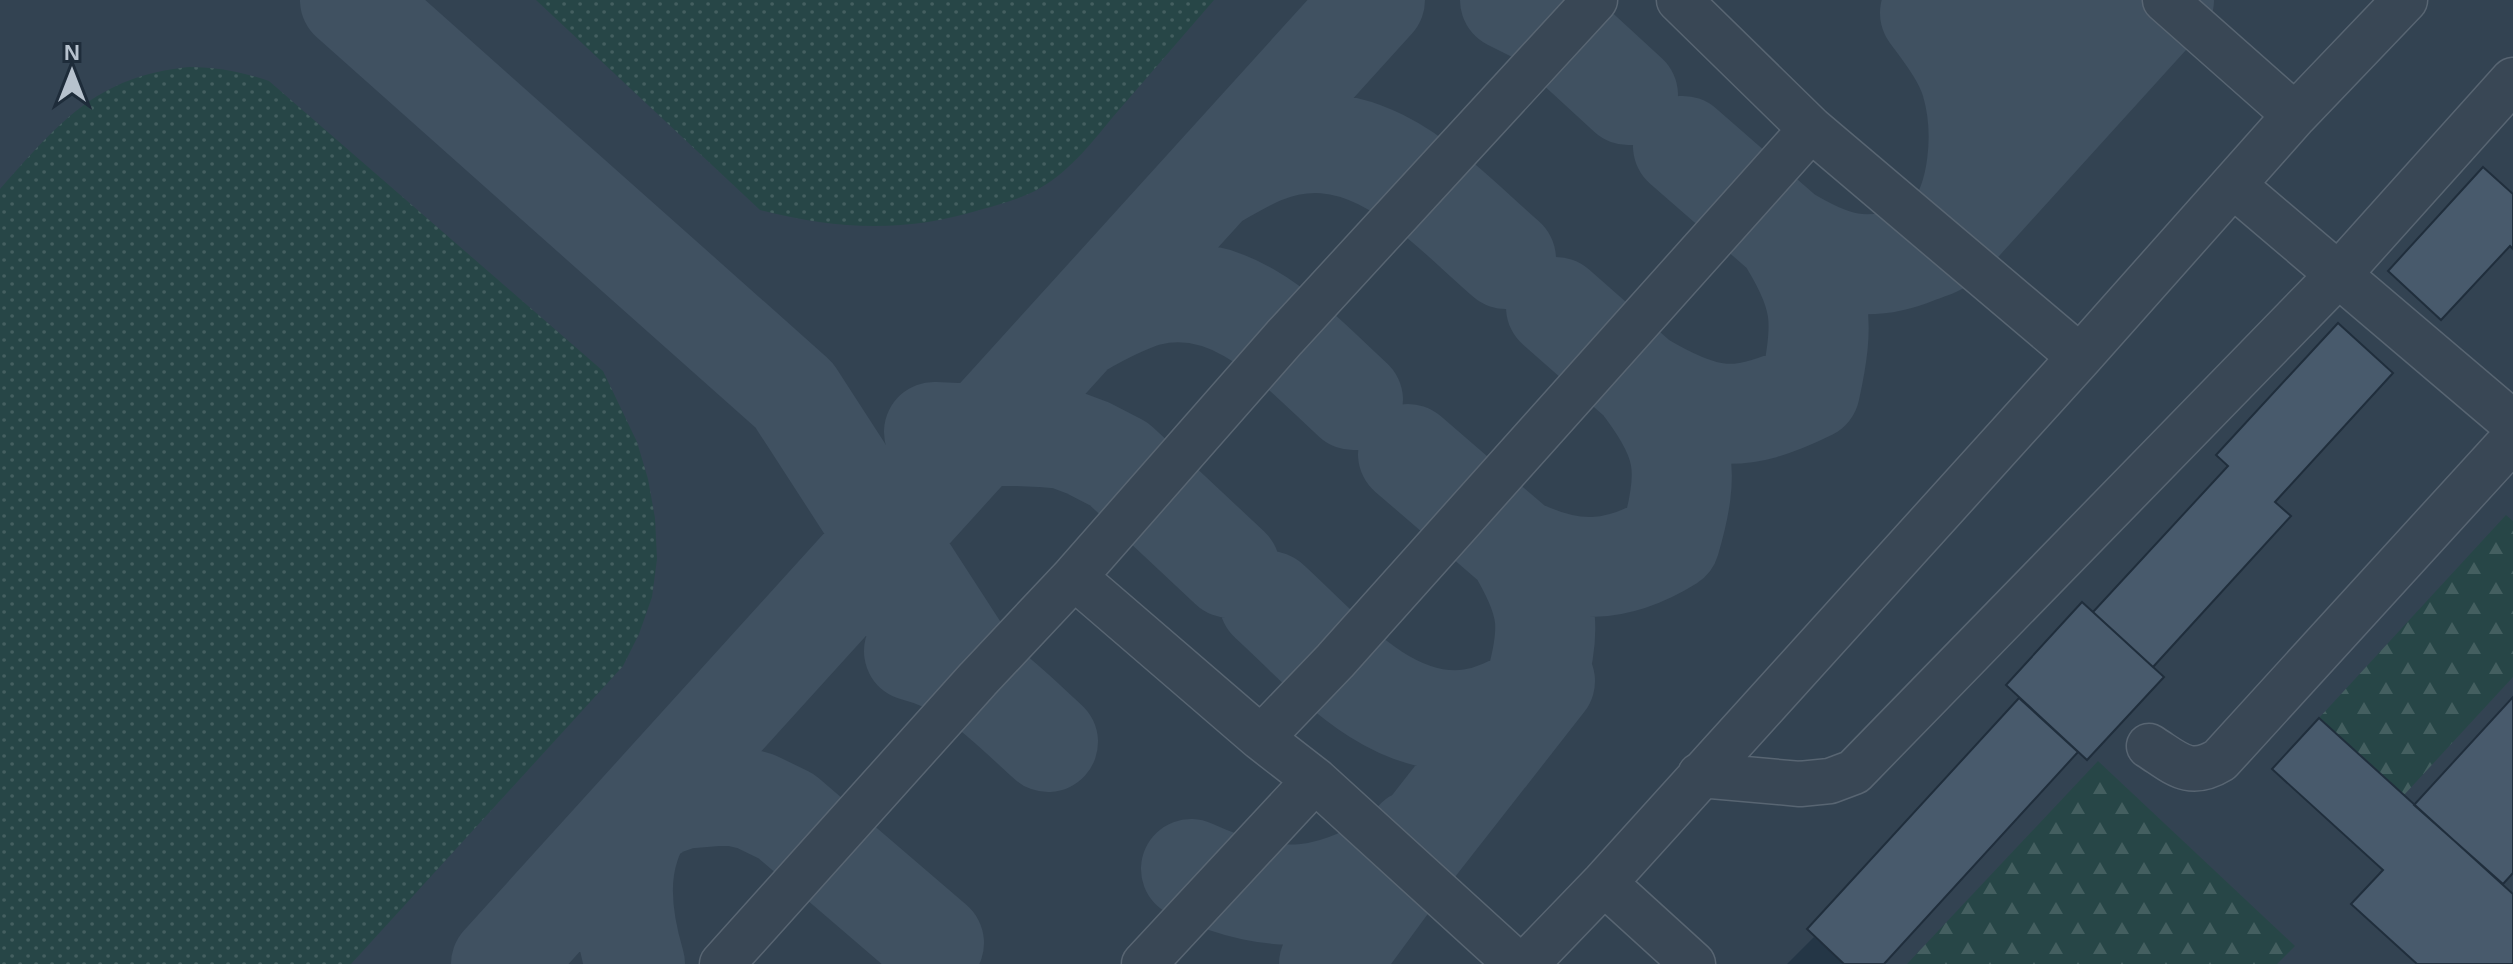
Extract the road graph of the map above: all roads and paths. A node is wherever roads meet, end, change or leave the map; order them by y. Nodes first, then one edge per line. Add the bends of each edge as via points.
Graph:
1 (1595, 0) edge
2 (1679, 0) edge
3 (2165, 0) edge
4 (2405, 0) edge
5 (2513, 80) edge
6 (2295, 115) junction
7 (1811, 129) junction
8 (2233, 185) junction
9 (2338, 275) junction
10 (2080, 357) junction
11 (2513, 423) edge
12 (2513, 439) edge
13 (1074, 577) junction
14 (1261, 738) junction
15 (2149, 746) dead end
16 (1700, 775) junction
17 (1315, 780) junction
18 (1604, 883) junction
19 (722, 964) edge
20 (1144, 964) edge
21 (1517, 964) edge
22 (1526, 964) edge
23 (1693, 964) edge

1 - 13 lane via 1284,338
2 - 7 lane
3 - 6 lane
4 - 6 lane
5 - 9 lane
6 - 8 lane
7 - 10 lane
7 - 14 lane
8 - 9 lane
8 - 10 lane
9 - 11 lane
9 - 16 lane via 1854,772 1800,784
10 - 16 lane
12 - 15 lane via 2220,760 2188,770
13 - 14 lane
13 - 19 lane
14 - 17 lane
16 - 18 lane
17 - 20 lane
17 - 21 lane
18 - 22 lane
18 - 23 lane

